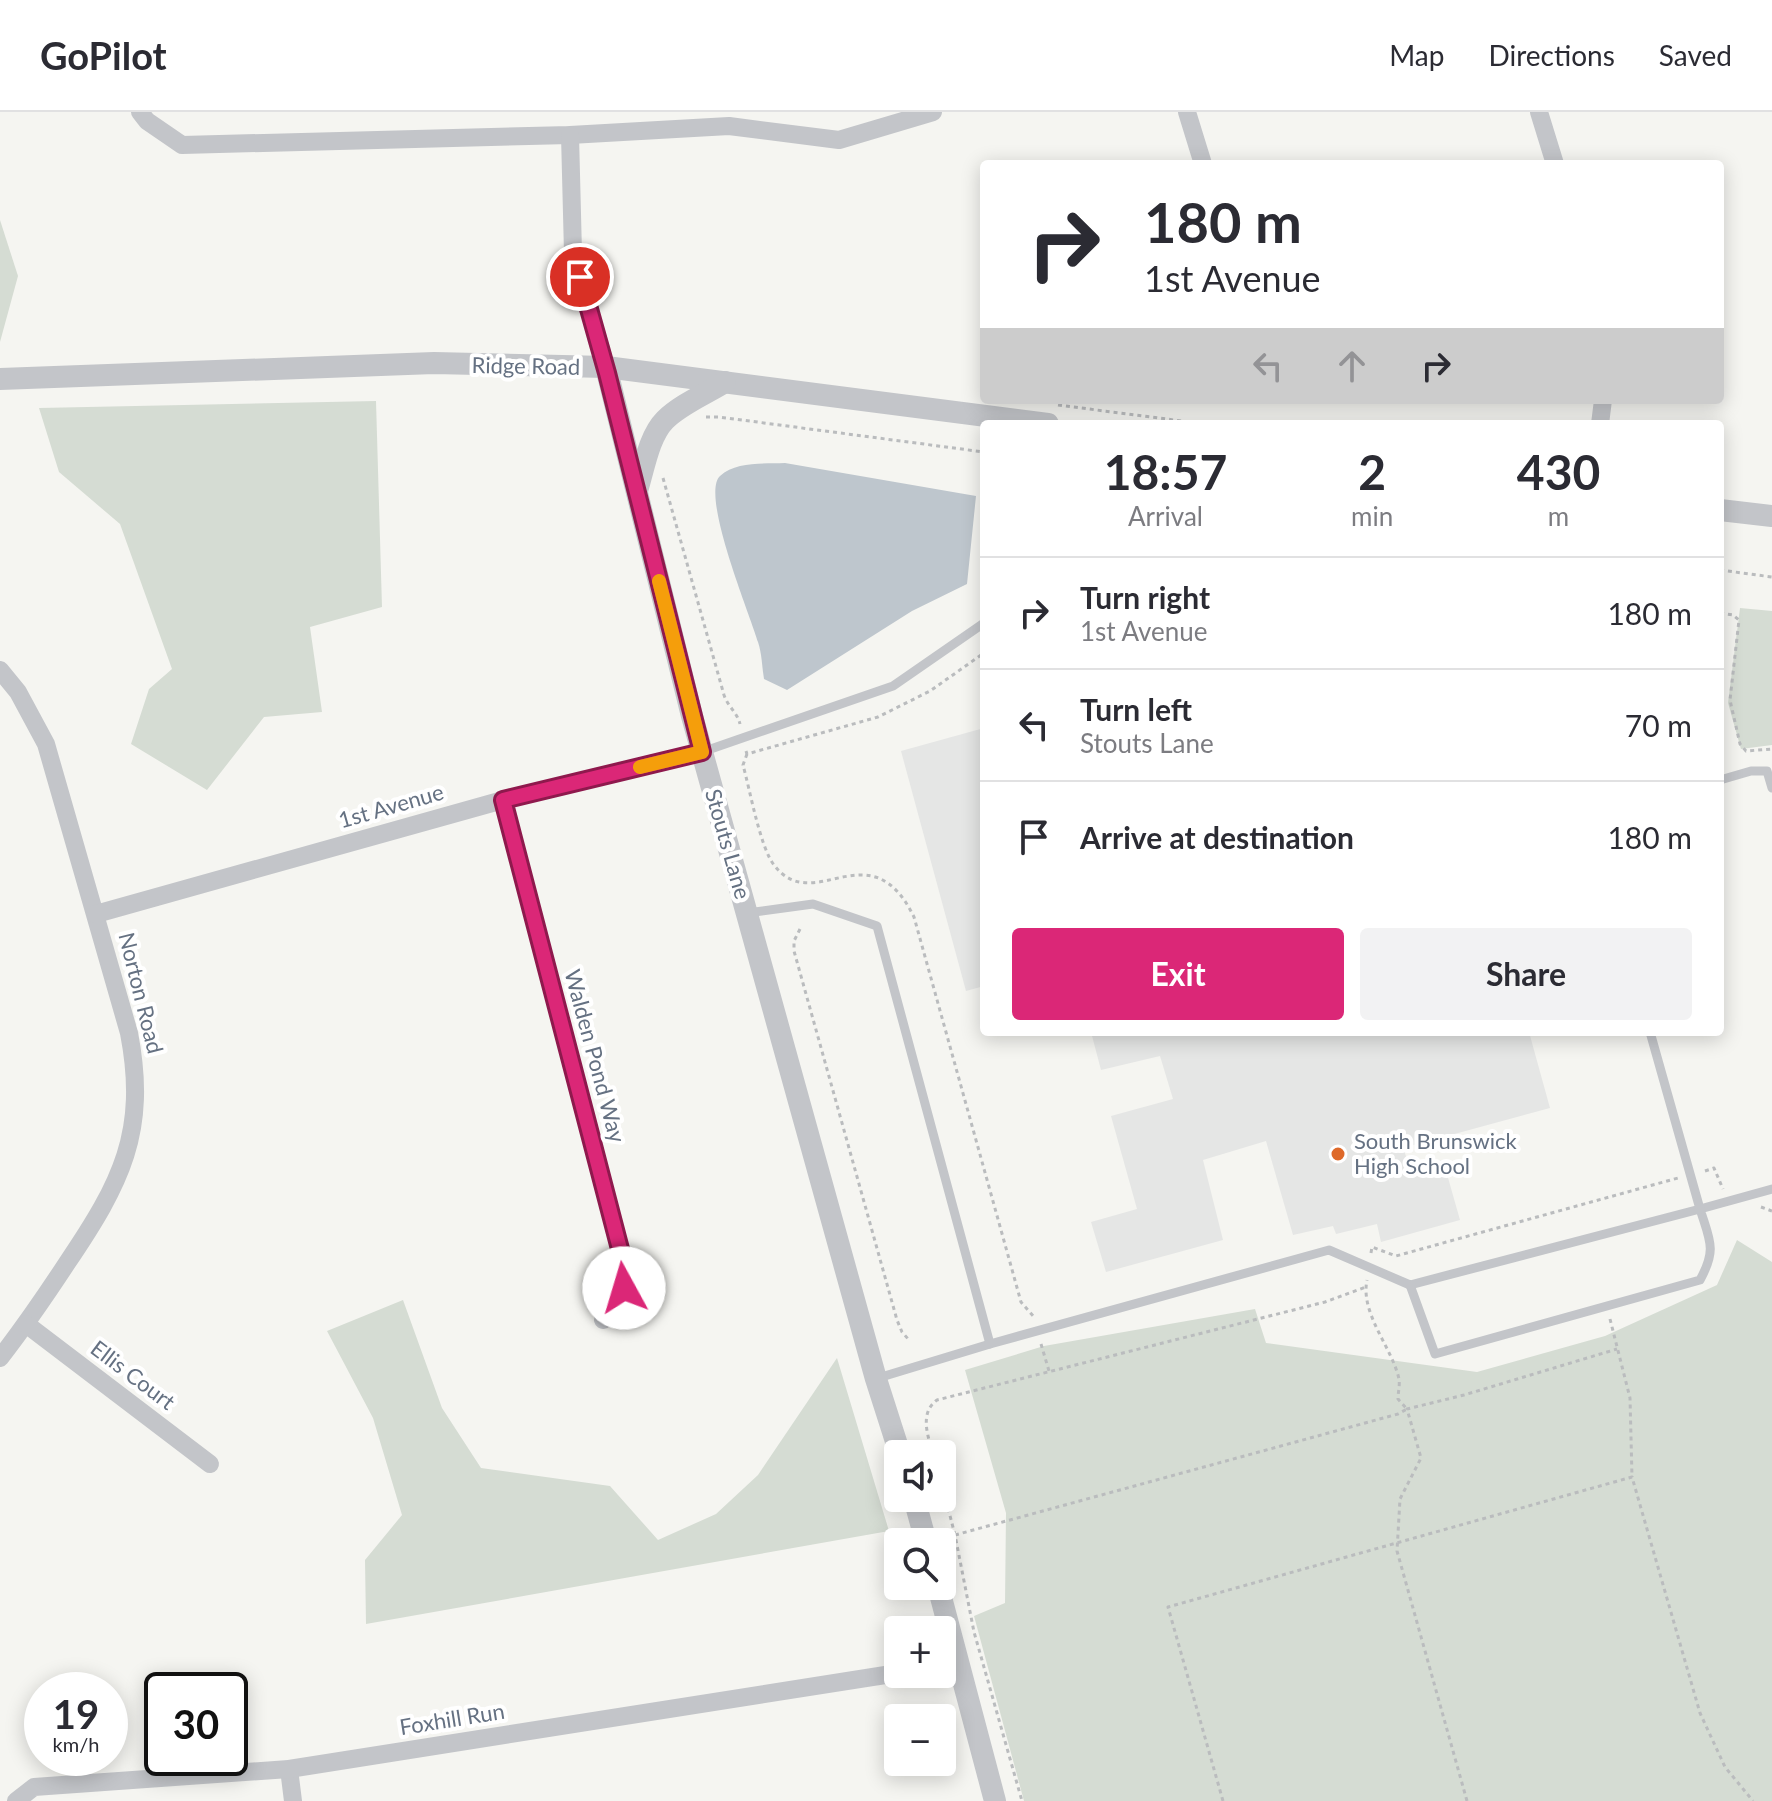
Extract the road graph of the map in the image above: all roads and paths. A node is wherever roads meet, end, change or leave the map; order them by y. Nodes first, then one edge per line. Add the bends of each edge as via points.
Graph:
1 (140, 112) edge
2 (772, 112) edge
3 (933, 112) edge
4 (1187, 112) edge
5 (1539, 112) edge
6 (769, 131) junction
7 (570, 135) junction
8 (1202, 160) edge
9 (1554, 160) edge
10 (606, 367) junction
11 (0, 379) edge
12 (725, 382) junction
13 (1050, 414) edge
14 (702, 417) dead end
15 (1143, 420) edge
16 (980, 451) edge
17 (661, 469) dead end
18 (636, 492) junction
19 (1724, 510) edge
20 (1772, 516) edge
21 (1724, 571) edge
22 (1772, 577) edge
23 (1724, 614) edge
24 (980, 626) edge
25 (980, 656) edge
26 (0, 670) edge
27 (743, 738) junction
28 (1772, 749) edge
29 (702, 752) junction
30 (747, 754) junction
31 (1724, 779) edge
32 (1772, 788) edge
33 (503, 800) junction
34 (747, 913) junction
35 (96, 914) junction
36 (800, 929) dead end
37 (1651, 1036) edge
38 (1772, 1189) edge
39 (1593, 1200) dead end
40 (1758, 1206) dead end
41 (1700, 1209) junction
42 (1772, 1211) edge
43 (1370, 1268) junction
44 (1410, 1285) junction
45 (1366, 1287) junction
46 (1607, 1306) junction
47 (1034, 1317) dead end
48 (603, 1320) dead end
49 (26, 1324) junction
50 (909, 1340) dead end
51 (990, 1344) junction
52 (1617, 1349) junction
53 (0, 1358) edge
54 (876, 1379) junction
55 (1407, 1409) junction
56 (896, 1440) edge
57 (930, 1440) edge
58 (210, 1464) dead end
59 (1632, 1477) junction
60 (956, 1535) edge
61 (956, 1540) edge
62 (1397, 1543) junction
63 (884, 1675) edge
64 (956, 1683) edge
65 (289, 1769) junction
66 (16, 1801) edge
67 (293, 1801) edge
68 (995, 1801) edge
69 (1022, 1801) edge
70 (1223, 1801) edge
71 (1467, 1801) edge
72 (1753, 1801) edge

1 - 7 street via 182,145
2 - 6 street
3 - 6 street via 839,140
4 - 8 street
5 - 9 street
6 - 7 street via 729,126
7 - 10 street, Stouts Lane via 573,253
10 - 11 street, Ridge Road via 412,364
10 - 12 street, Ridge Road
10 - 18 street, Stouts Lane
12 - 13 street, Ridge Road
12 - 18 street via 663,422
13 - 15 path
14 - 16 path
17 - 27 path via 727,705 737,714
18 - 29 street, Stouts Lane
19 - 20 street
21 - 22 path
23 - 28 path via 1739,620 1730,700 1742,750
24 - 27 lane via 893,686
25 - 30 path via 930,691 878,717
26 - 35 street, Norton Road via 46,744
27 - 29 lane
27 - 30 path
29 - 33 street, 1st Avenue
29 - 34 street, Stouts Lane
30 - 47 path via 743,765 769,858 787,879 813,883 868,875 896,887 914,917 1021,1302
31 - 32 lane via 1767,771
33 - 35 street, 1st Avenue
33 - 48 street, Walden Pond Way via 626,1272 624,1288
34 - 51 lane via 813,904 877,926
34 - 54 street, Stouts Lane
35 - 49 street, Norton Road via 134,1057 132,1131 108,1200
36 - 50 path via 794,951 897,1320
37 - 41 lane
38 - 41 lane
39 - 43 path via 1396,1256 1372,1247
40 - 42 path
41 - 44 lane
41 - 46 lane via 1712,1245 1700,1280
43 - 44 lane
43 - 45 path
43 - 51 lane via 1329,1250
44 - 46 lane via 1435,1354
45 - 55 path via 1398,1377 1398,1399
45 - 57 path via 1325,1302 937,1400 927,1411
46 - 52 path
49 - 53 street, Norton Road
49 - 58 street, Ellis Court
51 - 54 lane
52 - 55 path
52 - 59 path via 1630,1398
54 - 56 street, Stouts Lane
55 - 60 path
55 - 62 path via 1421,1458 1400,1499
59 - 62 path
59 - 72 path via 1700,1713 1725,1767
61 - 69 path via 970,1617
62 - 70 path via 1168,1607
62 - 71 path
63 - 65 street, Foxhill Run
64 - 68 street
65 - 66 street, Foxhill Run via 34,1787
65 - 67 street

